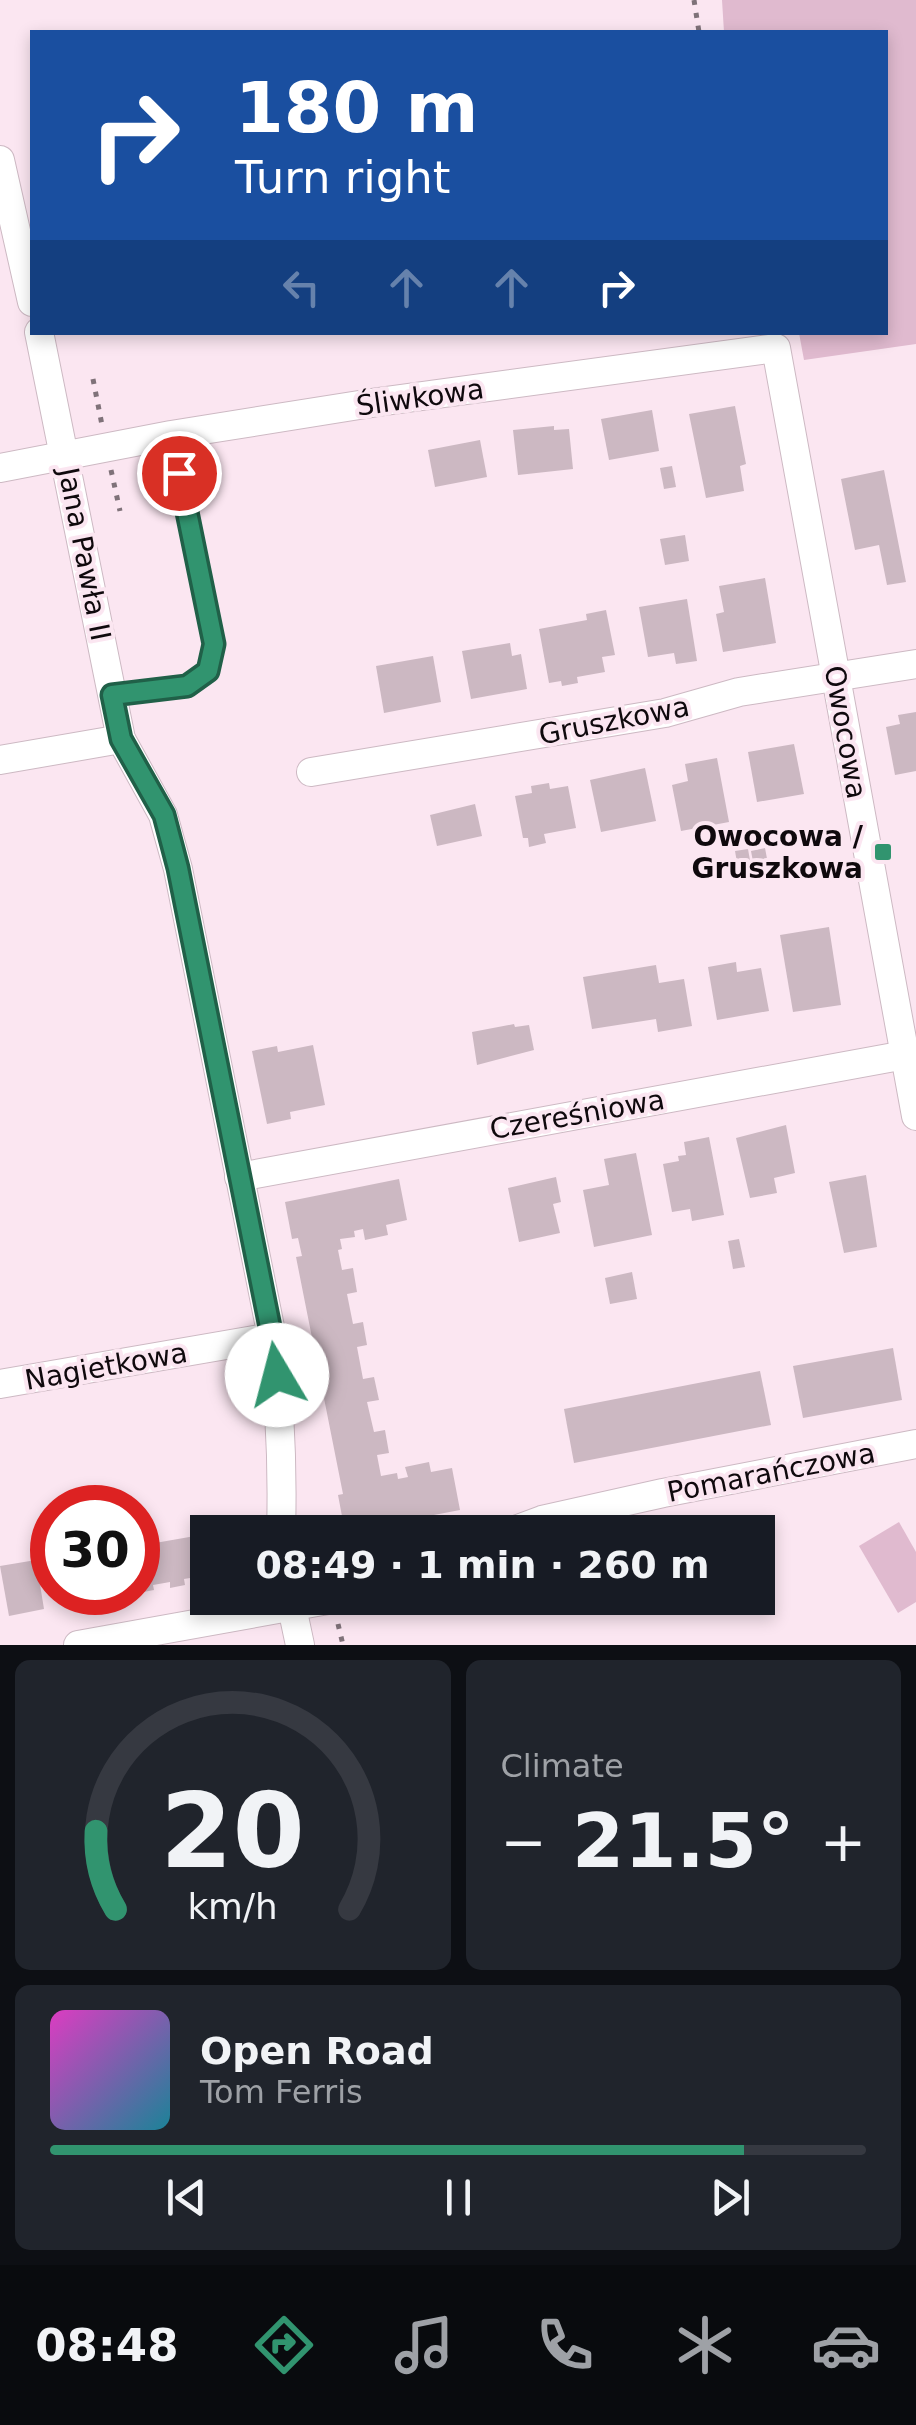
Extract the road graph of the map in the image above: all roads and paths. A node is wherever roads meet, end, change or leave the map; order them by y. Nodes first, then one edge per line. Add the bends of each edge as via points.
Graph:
1 (694, 0) edge
2 (700, 30) edge
3 (0, 160) edge
4 (7, 222) edge
5 (30, 296) edge
6 (41, 335) edge
7 (776, 348) joint
8 (171, 435) junction
9 (66, 456) junction
10 (0, 468) edge
11 (916, 664) edge
12 (836, 677) junction
13 (112, 695) junction
14 (121, 739) junction
15 (0, 760) edge
16 (311, 772) dead end
17 (911, 1054) edge
18 (916, 1116) edge
19 (239, 1177) junction
20 (272, 1337) junction
21 (0, 1384) edge
22 (916, 1444) edge
23 (282, 1515) edge
24 (564, 1515) edge
25 (231, 1615) edge
26 (294, 1615) edge
27 (78, 1645) edge
28 (300, 1645) edge

1 - 2 path
3 - 4 street
4 - 5 street
6 - 9 street, Jana Pawła II
7 - 8 street, Śliwkowa
7 - 12 street, Owocowa
8 - 9 street, Śliwkowa
8 - 13 lane via 214,644 208,671 187,686
9 - 10 street, Śliwkowa
9 - 13 street, Jana Pawła II
11 - 12 street, Gruszkowa
12 - 16 street, Gruszkowa
12 - 17 street, Owocowa
13 - 14 street, Jana Pawła II
14 - 15 street
14 - 19 street, Jana Pawła II via 164,815
17 - 18 street, Owocowa
17 - 19 street, Czereśniowa
19 - 20 street, Jana Pawła II
20 - 21 street, Nagietkowa
20 - 23 street, Jana Pawła II via 282,1412
22 - 24 street, Pomarańczowa
25 - 27 street
26 - 28 street

